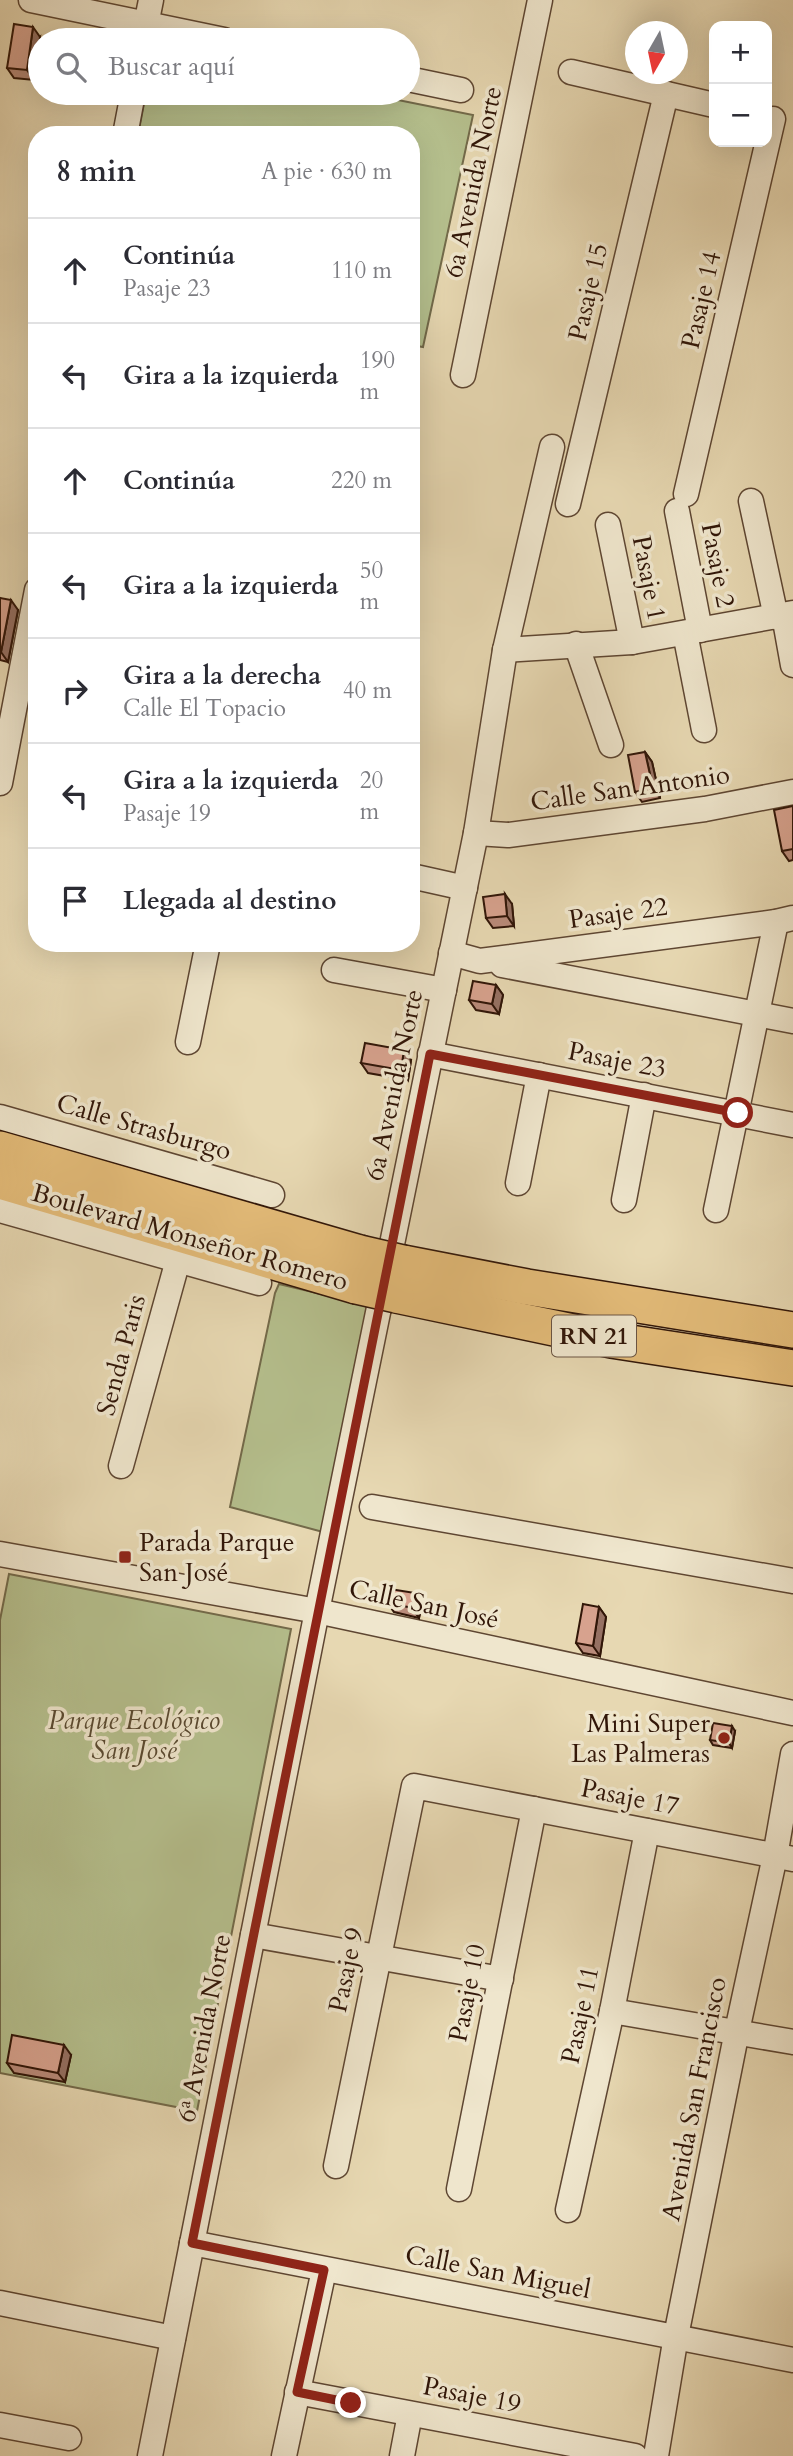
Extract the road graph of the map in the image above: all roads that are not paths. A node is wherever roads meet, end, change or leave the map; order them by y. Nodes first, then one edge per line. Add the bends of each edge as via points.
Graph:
1 (31, 0) edge
2 (540, 0) edge
3 (147, 21) edge
4 (175, 28) edge
5 (571, 72) dead end
6 (420, 81) edge
7 (461, 90) dead end
8 (666, 94) junction
9 (709, 104) edge
10 (131, 105) edge
11 (778, 120) edge
12 (127, 126) edge
13 (463, 375) dead end
14 (552, 447) dead end
15 (751, 502) dead end
16 (682, 503) joint
17 (568, 504) dead end
18 (608, 525) dead end
19 (784, 615) edge
20 (692, 631) junction
21 (28, 641) edge
22 (632, 642) junction
23 (576, 644) junction
24 (505, 650) junction
25 (793, 665) edge
26 (17, 704) edge
27 (704, 730) dead end
28 (611, 745) dead end
29 (0, 783) edge
30 (793, 792) edge
31 (476, 833) junction
32 (420, 878) edge
33 (465, 888) junction
34 (784, 920) edge
35 (206, 952) edge
36 (451, 953) junction
37 (480, 961) junction
38 (334, 970) dead end
39 (444, 990) junction
40 (757, 1014) junction
41 (793, 1021) edge
42 (188, 1042) dead end
43 (430, 1054) junction
44 (539, 1075) junction
45 (644, 1095) junction
46 (738, 1113) junction
47 (0, 1117) edge
48 (793, 1125) edge
49 (0, 1149) edge
50 (519, 1183) dead end
51 (272, 1195) dead end
52 (624, 1200) dead end
53 (1, 1207) edge
54 (716, 1210) dead end
55 (178, 1261) junction
56 (358, 1270) junction
57 (400, 1279) junction
58 (259, 1283) dead end
59 (793, 1330) edge
60 (793, 1368) edge
61 (121, 1466) dead end
62 (372, 1507) dead end
63 (0, 1553) edge
64 (793, 1581) edge
65 (317, 1611) junction
66 (793, 1713) edge
67 (793, 1754) edge
68 (414, 1786) joint
69 (534, 1809) junction
70 (647, 1831) junction
71 (784, 1857) edge
72 (253, 1935) junction
73 (379, 1957) junction
74 (501, 1979) junction
75 (612, 2011) junction
76 (737, 2031) junction
77 (793, 2042) edge
78 (336, 2166) dead end
79 (459, 2189) dead end
80 (568, 2210) dead end
81 (192, 2243) junction
82 (324, 2270) junction
83 (0, 2303) edge
84 (676, 2336) junction
85 (173, 2338) junction
86 (793, 2360) edge
87 (297, 2392) junction
88 (410, 2414) junction
89 (0, 2425) edge
90 (69, 2438) dead end
91 (150, 2456) edge
92 (284, 2456) edge
93 (401, 2456) edge
94 (635, 2456) edge
95 (656, 2456) edge

1 - 3 street
2 - 13 street, 6a Avenida Norte
3 - 4 street
5 - 8 street
6 - 7 street
8 - 9 street
8 - 17 street, Pasaje 15
10 - 12 street
11 - 16 street, Pasaje 14
14 - 24 street, 6a Avenida Norte
15 - 19 street
16 - 20 street, Pasaje 2
18 - 22 street, Pasaje 1
19 - 20 street
19 - 25 street
20 - 22 street
20 - 27 street, Pasaje 2
21 - 26 street
22 - 23 street
23 - 24 street
23 - 28 street
24 - 31 street, 6a Avenida Norte
26 - 29 street
30 - 31 street, Calle San Antonio via 705,809 508,835
31 - 33 street, 6a Avenida Norte
32 - 33 street
33 - 36 street, 6a Avenida Norte
34 - 37 street, Pasaje 22
34 - 40 street
35 - 42 street
36 - 37 street, Pasaje 22
36 - 39 street, 6a Avenida Norte
37 - 40 street
38 - 39 street
39 - 43 street, 6a Avenida Norte
40 - 41 street
40 - 46 street
43 - 44 street, Pasaje 23
43 - 65 street, 6a Avenida Norte
44 - 45 street, Pasaje 23
44 - 50 street
45 - 46 street, Pasaje 23
45 - 52 street
46 - 48 street, Pasaje 23
46 - 54 street
47 - 51 street, Calle Strasburgo
49 - 56 highway, Boulevard Monseñor Romero / RN 21
53 - 55 street
53 - 56 highway, Boulevard Monseñor Romero / RN 21
55 - 58 street
55 - 61 street, Senda Paris
56 - 57 highway, Boulevard Monseñor Romero / RN 21, bridge
57 - 59 highway, Boulevard Monseñor Romero / RN 21 via 527,1287
57 - 60 highway, Boulevard Monseñor Romero / RN 21 via 611,1340
62 - 64 street
63 - 65 street, Calle San José
65 - 66 street, Calle San José
65 - 72 street, 6ª Avenida Norte
67 - 71 street, Avenida San Francisco
68 - 69 street, Pasaje 17
68 - 73 street, Pasaje 9
69 - 70 street, Pasaje 17
69 - 74 street, Pasaje 10
70 - 71 street, Pasaje 17
70 - 75 street, Pasaje 11
71 - 76 street, Avenida San Francisco
72 - 73 street
72 - 81 street, 6ª Avenida Norte
73 - 74 street
73 - 78 street, Pasaje 9
74 - 79 street, Pasaje 10
75 - 76 street
75 - 80 street, Pasaje 11
76 - 77 street
76 - 84 street, Avenida San Francisco
81 - 82 street, Calle San Miguel
81 - 85 street, 6ª Avenida Norte
82 - 84 street, Calle San Miguel
82 - 87 street
83 - 85 street
84 - 86 street, Calle San Miguel
84 - 95 street, Avenida San Francisco
85 - 91 street, 6ª Avenida Norte
87 - 88 street, Pasaje 19
87 - 92 street
88 - 93 street
88 - 94 street, Pasaje 19
89 - 90 street

